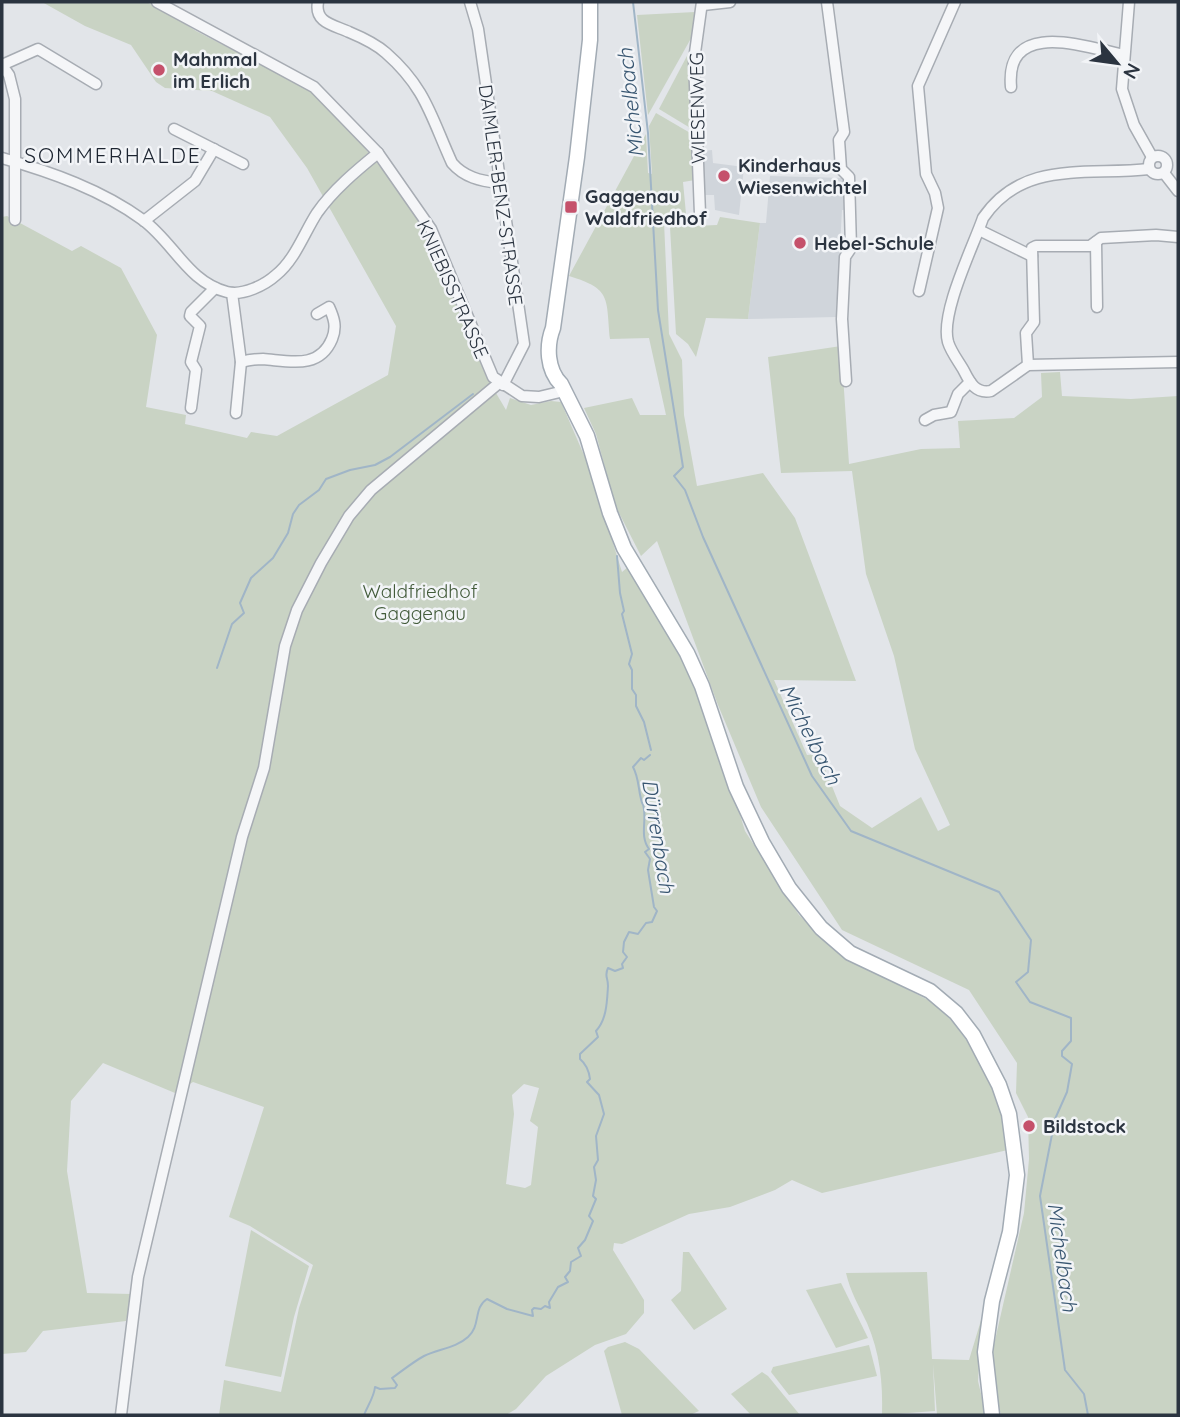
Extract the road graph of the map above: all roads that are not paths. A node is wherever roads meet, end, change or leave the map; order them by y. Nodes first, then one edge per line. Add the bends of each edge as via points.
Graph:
1 (157, 2) edge
2 (318, 2) edge
3 (470, 2) edge
4 (590, 2) edge
5 (730, 2) edge
6 (827, 2) edge
7 (955, 2) edge
8 (1129, 2) edge
9 (702, 3) edge
10 (1124, 55) junction
11 (2, 65) edge
12 (96, 84) dead end
13 (1011, 88) dead end
14 (174, 129) dead end
15 (214, 149) junction
16 (378, 153) junction
17 (1178, 154) edge
18 (2, 158) edge
19 (1166, 160) junction
20 (15, 162) junction
21 (1151, 163) junction
22 (243, 164) dead end
23 (1164, 173) junction
24 (499, 183) junction
25 (1178, 191) edge
26 (700, 214) dead end
27 (15, 220) dead end
28 (144, 220) junction
29 (979, 230) junction
30 (1178, 237) edge
31 (1096, 242) junction
32 (1032, 256) junction
33 (215, 288) junction
34 (919, 291) dead end
35 (232, 293) junction
36 (1097, 307) dead end
37 (317, 314) dead end
38 (241, 362) junction
39 (1178, 362) edge
40 (1028, 365) junction
41 (845, 381) dead end
42 (970, 382) junction
43 (501, 384) junction
44 (563, 387) junction
45 (191, 408) dead end
46 (236, 412) dead end
47 (925, 420) dead end
48 (121, 1415) edge
49 (992, 1415) edge

1 - 16 street, KNIEBISSTRASSE via 314,87
2 - 24 street via 318,13 326,23 385,51 410,77 426,99 459,172
3 - 24 street, DAIMLER-BENZ-STRASSE via 478,29
4 - 44 main road via 577,158 548,341 555,377
5 - 9 street
6 - 41 street via 844,132 839,140 841,169 849,177 851,248 845,257 842,319
7 - 34 street via 918,86 926,174 938,208
8 - 10 street
9 - 26 street, WIESENWEG via 694,60
10 - 13 street via 1041,41 1017,57 1010,74
10 - 21 street via 1122,89
11 - 12 street via 38,49
11 - 20 street via 13,86
14 - 15 street
15 - 22 street
15 - 28 street via 195,181
16 - 35 street via 319,210 284,269 266,283
16 - 43 street, KNIEBISSTRASSE via 431,229 488,367
17 - 19 street
18 - 20 street
19 - 21 street via 1160,156
19 - 23 street
20 - 27 street
20 - 28 street via 98,193
21 - 23 street via 1158,175
21 - 29 street via 1026,180 991,206
23 - 25 street
24 - 43 street, DAIMLER-BENZ-STRASSE via 524,344
28 - 33 street via 193,273
29 - 32 street
29 - 42 street via 949,308 948,342
30 - 31 street via 1101,238
31 - 32 street via 1090,246 1036,246
31 - 36 street
32 - 40 street via 1034,322 1026,333
33 - 35 street
33 - 45 street via 190,316 200,327 191,362 196,370
35 - 38 street
37 - 38 street via 329,307 335,325 330,343 314,359
38 - 46 street
39 - 40 street
40 - 42 street via 991,391 978,391
42 - 47 street via 958,394 951,412
43 - 44 street via 529,397
43 - 48 street via 371,490 349,516 297,610 285,646 264,768 242,837 138,1277
44 - 49 main road via 587,436 624,548 687,653 736,787 789,888 821,928 850,953 930,991 956,1013 999,1085 1009,1114 1017,1175 985,1352

